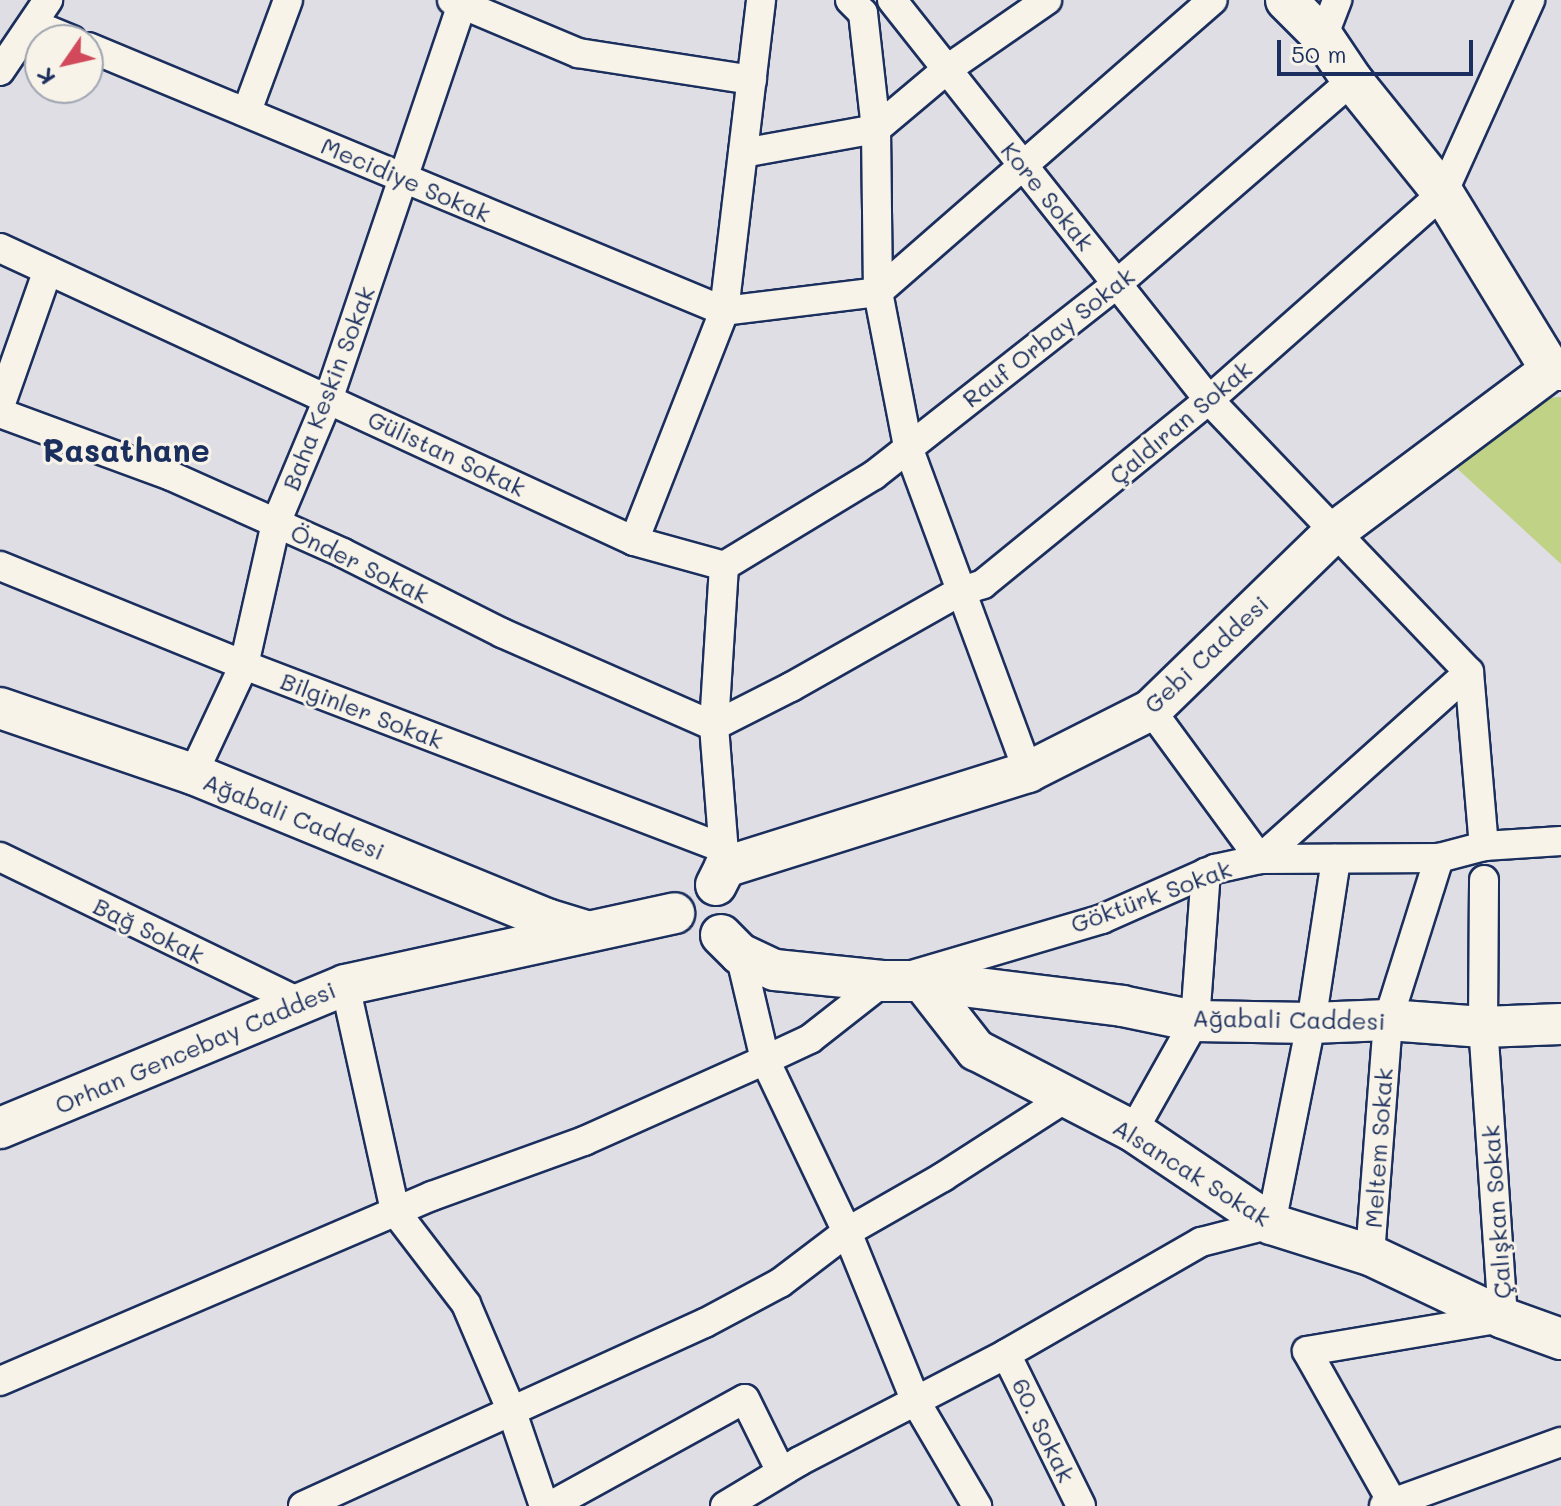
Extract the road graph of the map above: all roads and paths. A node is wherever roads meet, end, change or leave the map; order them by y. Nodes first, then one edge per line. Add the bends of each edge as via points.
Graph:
1 (48, 0) edge
2 (288, 0) edge
3 (761, 0) edge
4 (850, 0) edge
5 (892, 0) edge
6 (1047, 0) edge
7 (1213, 0) edge
8 (1286, 0) edge
9 (1337, 0) edge
10 (1530, 0) edge
11 (459, 1) edge
12 (33, 24) edge
13 (24, 37) edge
14 (1323, 37) junction
15 (104, 53) edge
16 (946, 70) junction
17 (0, 71) edge
18 (752, 80) junction
19 (1352, 80) junction
20 (247, 111) junction
21 (876, 129) junction
22 (743, 153) junction
23 (1026, 167) junction
24 (404, 178) junction
25 (1443, 193) junction
26 (0, 248) edge
27 (48, 270) junction
28 (1118, 283) junction
29 (878, 292) junction
30 (724, 311) junction
31 (1558, 364) edge
32 (329, 397) junction
33 (1209, 400) junction
34 (0, 406) edge
35 (0, 413) edge
36 (908, 447) junction
37 (276, 523) junction
38 (1333, 533) junction
39 (634, 541) junction
40 (0, 566) edge
41 (724, 566) junction
42 (959, 592) junction
43 (244, 665) junction
44 (1469, 672) junction
45 (0, 708) edge
46 (1151, 710) junction
47 (714, 726) junction
48 (1028, 772) junction
49 (193, 774) junction
50 (1561, 841) edge
51 (1484, 846) junction
52 (0, 857) edge
53 (1439, 858) junction
54 (1260, 859) junction
55 (1336, 859) junction
56 (722, 867) junction
57 (1206, 872) junction
58 (1484, 880) dead end
59 (674, 913) junction
60 (586, 931) junction
61 (730, 944) junction
62 (887, 980) junction
63 (345, 985) junction
64 (298, 1002) junction
65 (1388, 1020) junction
66 (1195, 1021) junction
67 (1311, 1023) junction
68 (1561, 1024) edge
69 (1483, 1027) junction
70 (765, 1060) junction
71 (1067, 1097) junction
72 (0, 1128) edge
73 (1133, 1131) junction
74 (395, 1211) junction
75 (1271, 1224) junction
76 (847, 1232) junction
77 (1370, 1255) junction
78 (1503, 1318) junction
79 (1561, 1339) edge
80 (1006, 1354) junction
81 (0, 1381) edge
82 (916, 1402) junction
83 (512, 1412) junction
84 (1561, 1442) edge
85 (781, 1472) junction
86 (1388, 1504) edge
87 (303, 1506) edge
88 (544, 1506) edge
89 (550, 1506) edge
90 (725, 1506) edge
91 (977, 1506) edge
92 (1081, 1506) edge

1 - 12 street
2 - 20 street
3 - 18 street
4 - 21 street via 863,13
5 - 16 street, Kore Sokak
6 - 16 street
7 - 23 street
8 - 14 main road
9 - 14 street
10 - 25 street, Çaldıran Sokak
11 - 18 street via 578,53
11 - 24 street, Baha Keskin Sokak
13 - 17 street
14 - 19 main road
15 - 20 street, Mecidiye Sokak
16 - 21 street
16 - 23 street, Kore Sokak
18 - 22 street
19 - 25 main road
19 - 28 street, Rauf Orbay Sokak
20 - 24 street, Mecidiye Sokak
21 - 22 street
21 - 29 street
22 - 30 street
23 - 28 street, Kore Sokak
23 - 29 street
24 - 30 street, Mecidiye Sokak
24 - 32 street, Baha Keskin Sokak
25 - 31 main road
25 - 33 street, Çaldıran Sokak
26 - 27 street, Gülistan Sokak
27 - 32 street, Gülistan Sokak
27 - 34 street
28 - 33 street, Kore Sokak
28 - 36 street, Rauf Orbay Sokak
29 - 30 street
29 - 36 street
30 - 39 street
31 - 38 main road, Gebi Caddesi
32 - 37 street, Baha Keskin Sokak
32 - 39 street, Gülistan Sokak
33 - 38 street, Kore Sokak
33 - 42 street, Çaldıran Sokak via 983,584
35 - 37 street, Önder Sokak via 171,476
36 - 41 street, Rauf Orbay Sokak via 874,475
36 - 42 street
37 - 43 street, Baha Keskin Sokak
37 - 47 street, Önder Sokak via 502,633
38 - 44 street
38 - 46 main road, Gebi Caddesi
39 - 41 street, Gülistan Sokak
40 - 43 street, Bilginler Sokak
41 - 47 street
42 - 47 street, Çaldıran Sokak
42 - 48 street
43 - 49 street, Baha Keskin Sokak
43 - 56 street, Bilginler Sokak
44 - 51 street
44 - 54 street
45 - 49 main road, Ağabali Caddesi
46 - 48 main road, Gebi Caddesi
46 - 54 street
47 - 56 street
48 - 56 main road, Gebi Caddesi
49 - 60 main road, Ağabali Caddesi
50 - 51 street, Göktürk Sokak
51 - 53 street, Göktürk Sokak
52 - 64 street, Bağ Sokak
53 - 55 street, Göktürk Sokak
53 - 65 street, Meltem Sokak
54 - 55 street, Göktürk Sokak
54 - 57 street, Göktürk Sokak
55 - 67 street
56 - 59 main road, Gebi Caddesi via 687,887 677,898
56 - 61 main road via 730,899
57 - 62 street, Göktürk Sokak via 1102,919
57 - 66 street
58 - 69 street, Çalışkan Sokak
59 - 60 main road, Orhan Gencebay Caddesi
59 - 61 main road, Ağabali Caddesi via 679,928 691,938
60 - 63 main road, Orhan Gencebay Caddesi
61 - 62 main road, Ağabali Caddesi via 775,970
61 - 70 street
62 - 66 main road, Ağabali Caddesi via 1122,1006
62 - 70 street via 810,1039
62 - 71 main road, Alsancak Sokak via 976,1050
63 - 64 main road, Orhan Gencebay Caddesi
63 - 74 street
64 - 72 main road, Orhan Gencebay Caddesi
65 - 67 main road, Ağabali Caddesi
65 - 69 main road, Ağabali Caddesi
65 - 77 street, Meltem Sokak
66 - 67 main road, Ağabali Caddesi
66 - 73 street
67 - 75 street
68 - 69 main road, Ağabali Caddesi
69 - 78 street, Çalışkan Sokak
70 - 74 street via 584,1141
70 - 76 street
71 - 73 main road, Alsancak Sokak
71 - 76 street
73 - 75 main road, Alsancak Sokak
74 - 81 street
74 - 83 street via 466,1304
75 - 77 main road, Alsancak Sokak
75 - 80 street via 1201,1242
76 - 82 street
76 - 83 street via 780,1283
77 - 78 main road, Alsancak Sokak
78 - 79 main road, Alsancak Sokak
78 - 86 street, Çalışkan Sokak via 1307,1351
80 - 82 street
80 - 92 street, 60. Sokak
82 - 85 street
82 - 91 street
83 - 87 street
83 - 88 street
84 - 86 street
85 - 89 street via 745,1399
85 - 90 street

